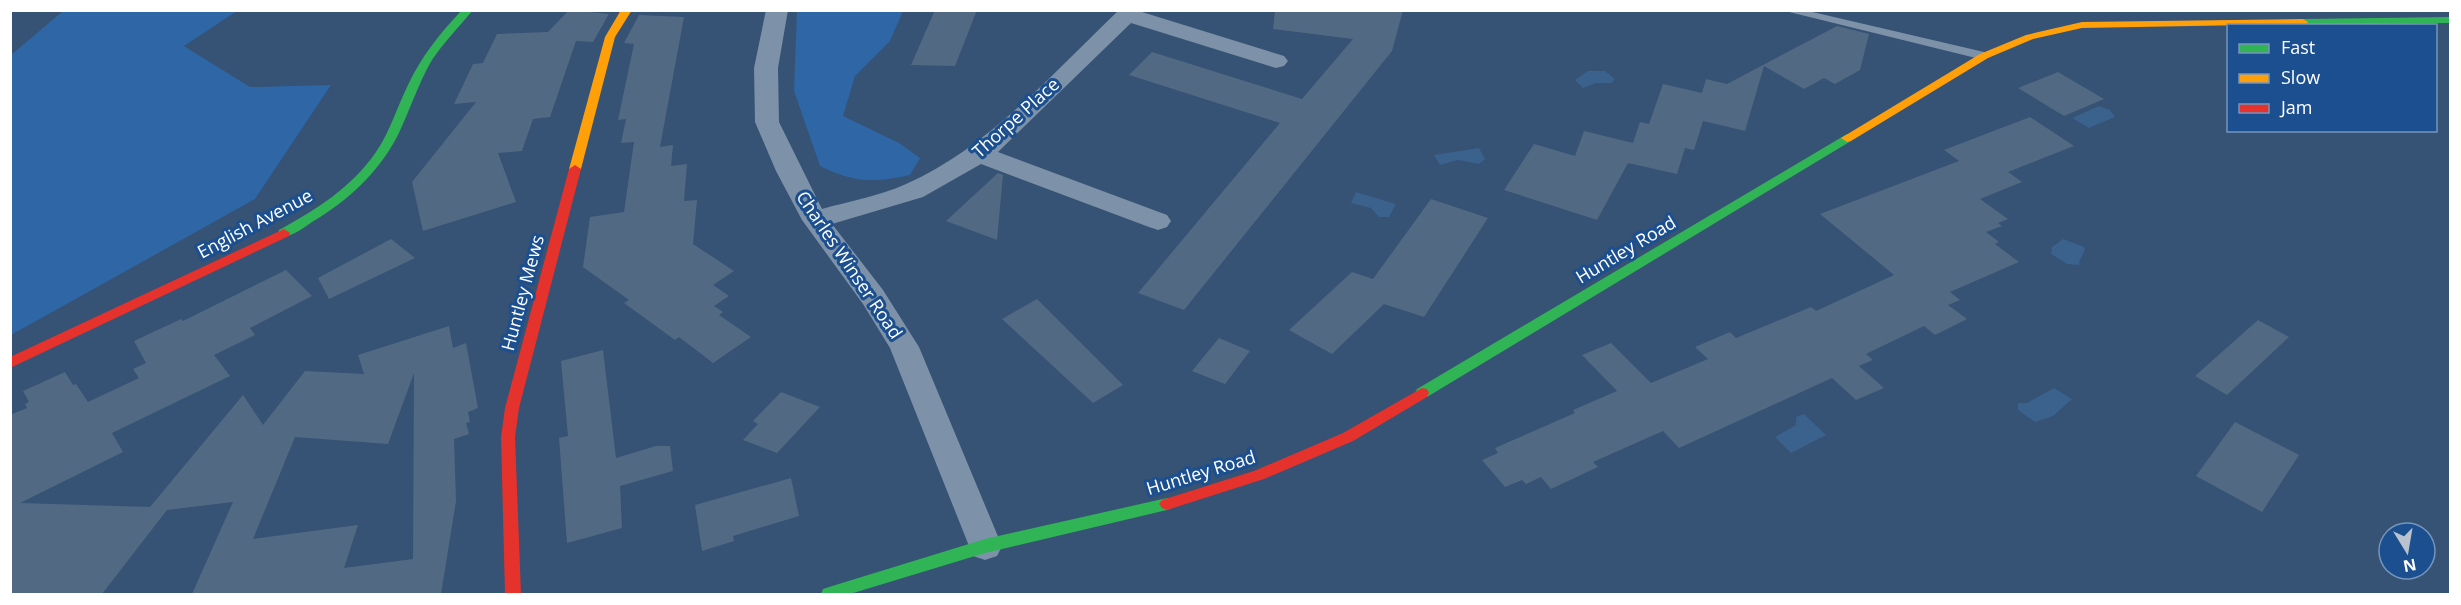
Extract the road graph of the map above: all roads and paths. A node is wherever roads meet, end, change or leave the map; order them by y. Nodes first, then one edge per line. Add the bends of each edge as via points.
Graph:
1 (468, 10) edge
2 (627, 10) edge
3 (777, 10) edge
4 (1787, 10) edge
5 (1129, 13) edge
6 (2451, 20) edge
7 (1984, 56) junction
8 (1276, 61) dead end
9 (979, 154) junction
10 (815, 220) junction
11 (1158, 221) dead end
12 (10, 363) edge
13 (985, 546) junction
14 (513, 594) edge
15 (829, 594) edge

1 - 12 street, English Avenue via 418,75 391,137 373,165 327,206 261,245
2 - 14 street, Huntley Mews via 610,37 512,408 508,437
3 - 10 street, Charles Winser Road via 766,68 767,122
4 - 7 lane
5 - 8 street
5 - 9 street, Thorpe Place
6 - 7 street, Huntley Road via 2082,26 2030,37
7 - 13 street, Huntley Road via 1348,437 1259,475 1170,503
9 - 10 street, Thorpe Place via 914,191
9 - 11 street
10 - 13 street, Charles Winser Road via 873,297 904,347
13 - 15 street, Huntley Road

